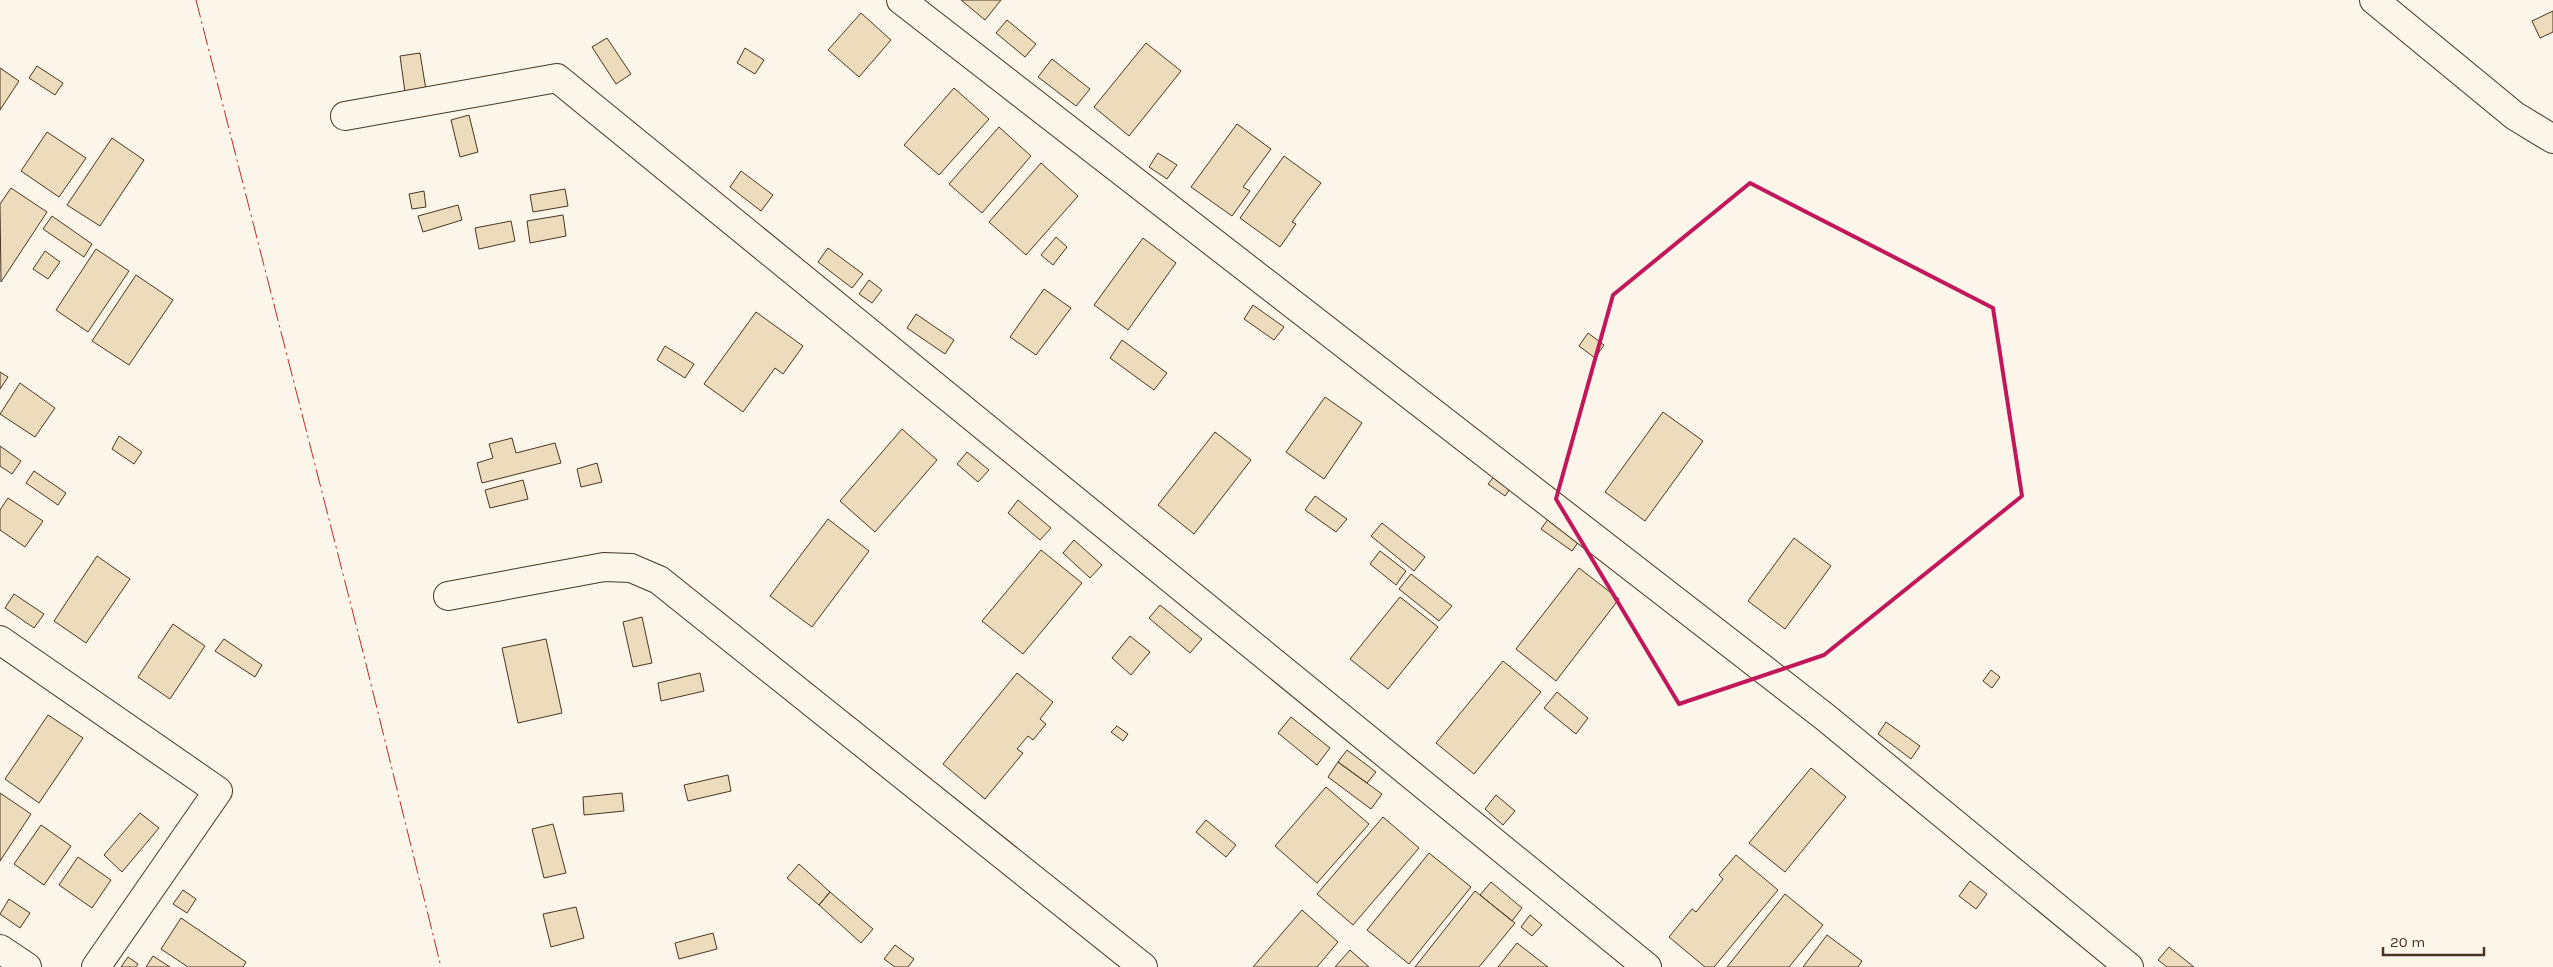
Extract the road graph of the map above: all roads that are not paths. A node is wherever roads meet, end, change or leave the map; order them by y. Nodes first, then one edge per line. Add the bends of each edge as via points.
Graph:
1 (901, 0) edge
2 (2374, 0) edge
3 (345, 116) dead end
4 (2553, 139) edge
5 (448, 596) dead end
6 (0, 640) edge
7 (0, 949) edge
8 (27, 967) edge
9 (96, 967) edge
10 (1143, 967) edge
11 (1647, 967) edge
12 (2129, 967) edge

1 - 12 street via 1825,717
2 - 4 street via 2515,116
3 - 11 street via 557,78
5 - 10 street via 604,567 631,568 659,580
6 - 9 street via 218,791
7 - 8 street

